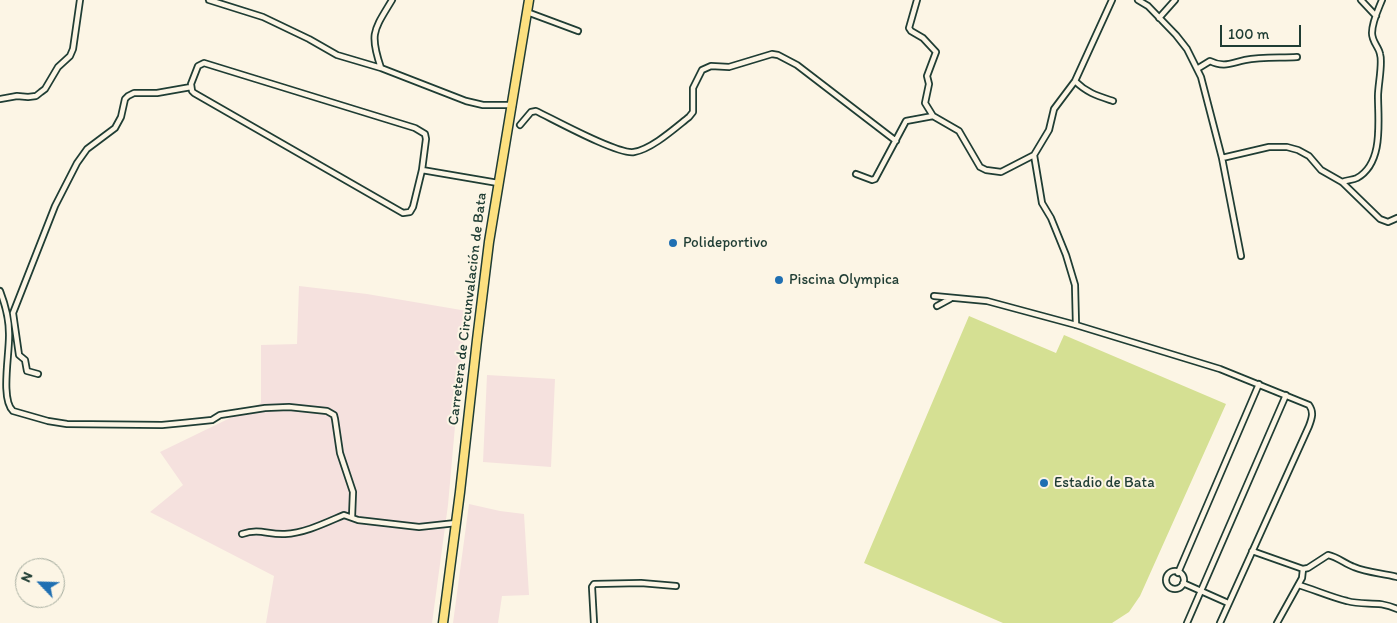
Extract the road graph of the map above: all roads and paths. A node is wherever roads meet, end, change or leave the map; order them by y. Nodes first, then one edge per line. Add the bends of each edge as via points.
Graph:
1 (80, 0) edge
2 (209, 0) edge
3 (392, 0) edge
4 (529, 0) edge
5 (917, 0) edge
6 (1112, 0) edge
7 (1138, 0) edge
8 (1175, 0) edge
9 (1361, 0) edge
10 (1382, 0) edge
11 (527, 12) junction
12 (1376, 16) junction
13 (1159, 18) junction
14 (578, 31) dead end
15 (1297, 57) dead end
16 (381, 68) junction
17 (1197, 69) junction
18 (1075, 82) junction
19 (190, 87) junction
20 (0, 99) edge
21 (1114, 100) dead end
22 (513, 105) junction
23 (933, 116) junction
24 (520, 125) dead end
25 (896, 141) junction
26 (1034, 155) junction
27 (1222, 158) junction
28 (422, 170) junction
29 (856, 174) dead end
30 (1342, 182) junction
31 (498, 183) junction
32 (1397, 218) edge
33 (1241, 256) dead end
34 (0, 291) edge
35 (934, 296) dead end
36 (951, 298) junction
37 (937, 306) dead end
38 (1076, 325) junction
39 (38, 374) dead end
40 (1259, 384) junction
41 (1286, 395) junction
42 (352, 517) junction
43 (456, 523) junction
44 (242, 534) dead end
45 (1252, 551) junction
46 (1303, 569) junction
47 (1178, 572) junction
48 (1397, 577) edge
49 (1183, 584) junction
50 (1299, 585) junction
51 (676, 586) dead end
52 (1201, 591) junction
53 (1228, 603) junction
54 (1397, 609) edge
55 (443, 623) edge
56 (594, 623) edge
57 (1188, 623) edge
58 (1220, 623) edge
59 (1277, 623) edge

1 - 20 street via 73,49 45,89 36,96
2 - 16 street via 263,17 337,55
3 - 16 street via 378,24 373,41
4 - 11 main road, Carretera de Circunvalación de Bata
5 - 23 street via 909,28 936,52 926,76 929,84 924,100
6 - 18 street
7 - 13 street
8 - 13 street
9 - 12 street
10 - 12 street
11 - 14 street
11 - 22 main road, Carretera de Circunvalación de Bata
12 - 30 street via 1372,34 1380,54 1376,147 1372,163 1365,171
13 - 17 street via 1176,34
15 - 17 street via 1244,60 1231,65 1210,61
16 - 22 street via 466,101 488,106
17 - 27 street
18 - 21 street via 1091,94
18 - 26 street via 1054,109 1049,130
19 - 28 street via 198,66 204,63 415,128 425,134
19 - 28 street via 194,93 402,213 410,212 413,207
19 - 39 street via 128,96 116,128 87,149 77,163 55,206 13,313 19,355 25,360 28,371
22 - 31 main road, Carretera de Circunvalación de Bata
23 - 25 street via 908,120
23 - 26 street via 960,131 980,166 986,170 1001,172
24 - 25 street via 531,112 536,111 609,146 632,152 645,148 689,117 693,112 693,88 706,68 730,67 772,54 798,65
25 - 29 street via 877,178 872,180
26 - 38 street via 1042,203 1066,255 1075,285
27 - 30 street via 1269,147 1287,147 1309,156 1321,170
27 - 33 street
28 - 31 street
30 - 32 street via 1380,219 1388,222
31 - 43 main road, Carretera de Circunvalación de Bata via 478,324
34 - 42 street via 10,332 4,363 4,399 8,408 67,424 162,425 212,420 220,414 264,408 327,411 334,415 340,453 353,492
35 - 36 street
36 - 37 street
36 - 38 street via 987,301
38 - 40 street
40 - 41 street
40 - 47 street
41 - 45 street via 1308,405 1312,416
41 - 52 street
42 - 43 street via 418,527
42 - 44 street via 344,515 316,527 286,534 258,531
43 - 55 main road, Carretera de Circunvalación de Bata
45 - 46 street
45 - 53 street
46 - 48 street via 1328,555 1362,570
46 - 50 street
47 - 49 street
47 - 49 street via 1169,574 1167,585 1174,589
49 - 52 street
50 - 54 street via 1349,602 1388,604
50 - 59 street
51 - 56 street via 594,584
52 - 53 street
52 - 57 street
53 - 58 street

